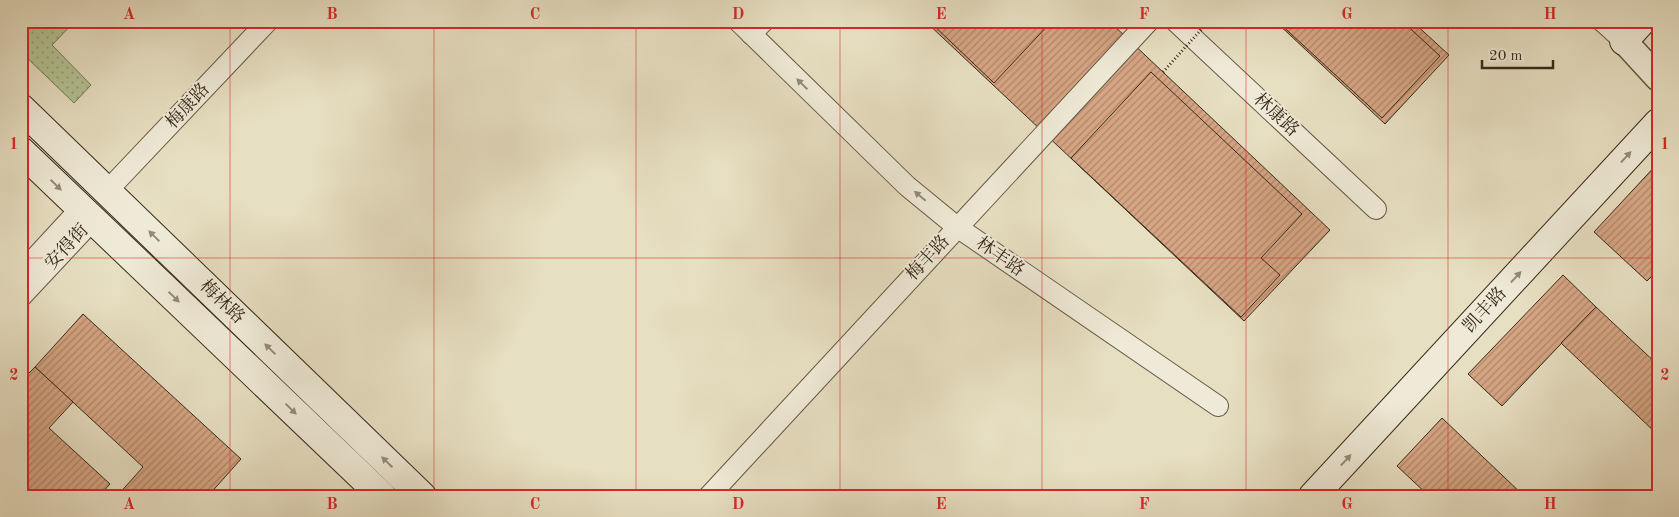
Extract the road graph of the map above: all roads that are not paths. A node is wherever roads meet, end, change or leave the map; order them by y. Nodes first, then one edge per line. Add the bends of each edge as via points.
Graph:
1 (268, 21) edge
2 (1149, 21) edge
3 (1174, 21) edge
4 (1602, 21) edge
5 (751, 26) edge
6 (1633, 31) edge
7 (1658, 54) edge
8 (1658, 78) edge
9 (21, 108) edge
10 (1658, 123) edge
11 (21, 151) edge
12 (108, 191) junction
13 (1376, 209) dead end
14 (87, 214) junction
15 (957, 227) junction
16 (21, 273) edge
17 (21, 297) edge
18 (1218, 406) dead end
19 (1320, 493) edge
20 (382, 496) edge
21 (422, 496) edge
22 (709, 496) edge

1 - 12 street, 梅康路
2 - 15 street, 梅丰路
3 - 13 street, 林康路
4 - 6 street
15 -> 5 street, 林丰路 via 908,186
6 - 7 street
6 - 8 street
9 - 12 main road, 梅林路
19 -> 10 main road, 凯丰路
11 -> 14 main road, 梅林路
21 -> 12 main road, 梅林路
14 - 16 street, 安得街
14 - 17 street, 安得街
14 -> 20 main road, 梅林路
15 - 18 street, 林丰路
15 - 22 street, 梅丰路

